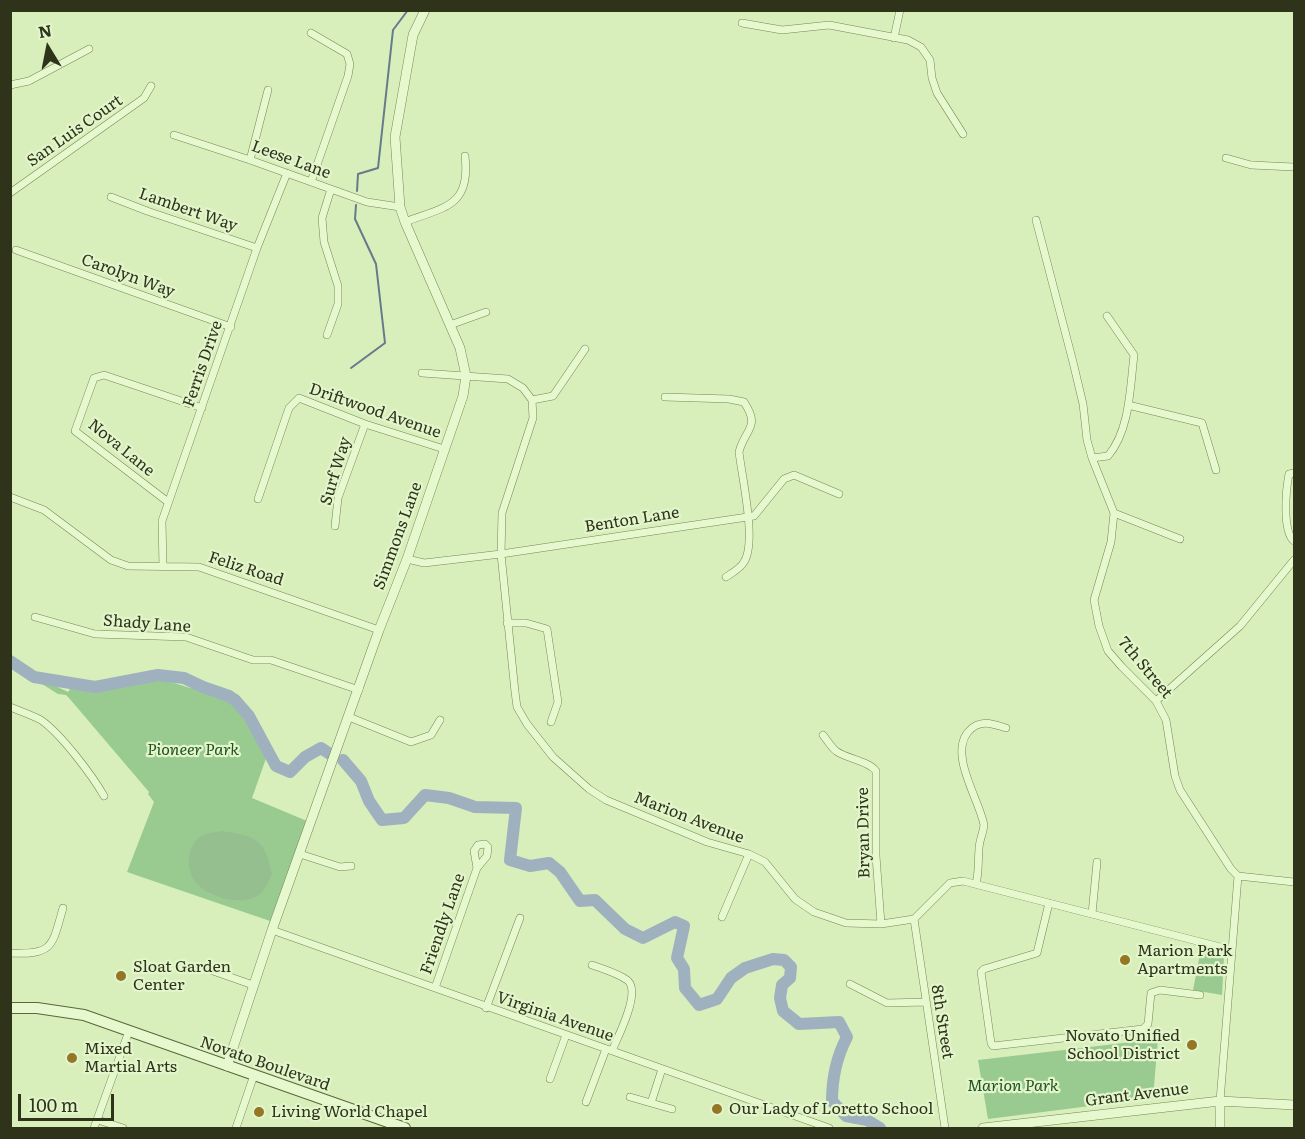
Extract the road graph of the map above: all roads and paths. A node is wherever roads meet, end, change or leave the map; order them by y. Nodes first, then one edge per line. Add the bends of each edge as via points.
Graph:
1 (425, 10) edge
2 (900, 10) edge
3 (742, 23) dead end
4 (311, 33) dead end
5 (894, 38) junction
6 (89, 49) dead end
7 (10, 85) edge
8 (151, 86) dead end
9 (268, 90) dead end
10 (963, 134) dead end
11 (174, 135) dead end
12 (465, 156) dead end
13 (1226, 158) dead end
14 (250, 160) junction
15 (1294, 167) edge
16 (287, 173) junction
17 (311, 182) junction
18 (331, 189) junction
19 (10, 193) edge
20 (111, 196) dead end
21 (400, 207) junction
22 (1036, 220) dead end
23 (405, 222) junction
24 (257, 248) junction
25 (16, 250) dead end
26 (486, 312) dead end
27 (1107, 316) dead end
28 (450, 325) junction
29 (231, 327) junction
30 (327, 335) dead end
31 (585, 350) dead end
32 (422, 373) dead end
33 (466, 376) junction
34 (665, 397) dead end
35 (532, 399) junction
36 (1128, 405) junction
37 (202, 408) junction
38 (365, 424) junction
39 (444, 449) junction
40 (1092, 458) junction
41 (1216, 471) dead end
42 (1294, 473) edge
43 (839, 494) dead end
44 (10, 497) edge
45 (258, 499) dead end
46 (168, 502) junction
47 (1114, 513) junction
48 (747, 517) junction
49 (335, 526) dead end
50 (1180, 539) dead end
51 (1294, 541) edge
52 (501, 554) junction
53 (407, 559) junction
54 (1294, 560) edge
55 (163, 567) junction
56 (726, 577) dead end
57 (35, 617) dead end
58 (507, 623) junction
59 (379, 630) junction
60 (359, 690) junction
61 (1156, 700) junction
62 (10, 707) edge
63 (349, 717) junction
64 (440, 720) dead end
65 (551, 722) dead end
66 (1006, 728) dead end
67 (823, 735) dead end
68 (104, 796) dead end
69 (300, 854) junction
70 (748, 854) junction
71 (1097, 862) dead end
72 (351, 866) dead end
73 (477, 868) dead end
74 (1238, 876) junction
75 (1294, 882) edge
76 (976, 884) junction
77 (1049, 903) junction
78 (63, 908) dead end
79 (1092, 914) junction
80 (722, 917) dead end
81 (520, 918) dead end
82 (914, 919) junction
83 (881, 924) junction
84 (272, 930) junction
85 (1232, 950) junction
86 (10, 953) edge
87 (592, 964) dead end
88 (213, 971) dead end
89 (850, 984) dead end
90 (253, 985) junction
91 (435, 988) junction
92 (1200, 995) dead end
93 (926, 1002) junction
94 (10, 1008) edge
95 (486, 1008) junction
96 (129, 1031) junction
97 (566, 1035) junction
98 (609, 1050) junction
99 (227, 1066) junction
100 (662, 1069) junction
101 (254, 1076) junction
102 (550, 1079) dead end
103 (630, 1096) dead end
104 (1220, 1101) junction
105 (586, 1102) dead end
106 (651, 1102) junction
107 (1294, 1105) edge
108 (672, 1109) dead end
109 (98, 1120) junction
110 (94, 1128) edge
111 (123, 1128) edge
112 (236, 1128) edge
113 (405, 1128) edge
114 (829, 1128) edge
115 (945, 1128) edge
116 (984, 1128) edge
117 (1220, 1128) edge

1 - 21 street, Simmons Lane via 413,35 395,136
2 - 5 street
3 - 5 street via 782,30 829,25
4 - 17 street via 347,54 350,64
5 - 10 street via 921,47 930,60 937,93
6 - 7 street via 29,81
8 - 19 street, San Luis Court via 144,98
9 - 14 street
11 - 14 street, Leese Lane
12 - 23 street via 463,192 453,204
13 - 15 street via 1251,165
14 - 16 street, Leese Lane
16 - 17 street, Leese Lane
16 - 24 street, Ferris Drive
17 - 18 street, Leese Lane
18 - 21 street, Leese Lane via 367,202
18 - 30 street via 322,218 324,242 338,286 338,304
20 - 24 street, Lambert Way
21 - 23 street, Simmons Lane
22 - 40 street, 7th Street via 1073,362
23 - 28 street, Simmons Lane
24 - 29 street, Ferris Drive
25 - 29 street, Carolyn Way
26 - 28 street
27 - 36 street via 1134,355
28 - 33 street, Simmons Lane
29 - 37 street, Ferris Drive
31 - 35 street via 553,396
32 - 33 street
33 - 35 street via 508,379 524,388
33 - 39 street, Simmons Lane
34 - 48 street via 744,402 752,414 752,428 742,440 739,452
35 - 52 street, Marion Avenue via 533,418 502,513
36 - 40 street via 1113,450 1108,456
36 - 41 street via 1202,423
37 - 46 street, Ferris Drive
37 - 46 street, Nova Lane via 104,375 94,378 75,431
38 - 39 street, Driftwood Avenue
38 - 45 street, Driftwood Avenue via 299,398 289,408
38 - 49 street, Surf Way via 338,498
39 - 53 street, Simmons Lane
40 - 47 street, 7th Street
42 - 51 street via 1289,474 1287,486 1287,524
43 - 48 street via 794,474 784,479 754,516
44 - 55 street, Feliz Road via 44,510 111,560 128,566
46 - 55 street, Ferris Drive via 162,521
47 - 50 street
47 - 61 street, 7th Street via 1095,614 1108,651
48 - 52 street, Benton Lane
48 - 56 street via 749,550 743,564
52 - 53 street, Benton Lane via 424,563
52 - 58 street, Marion Avenue
53 - 59 street, Simmons Lane
54 - 61 street via 1240,626
55 - 59 street, Feliz Road via 199,567
57 - 60 street, Shady Lane via 94,634 194,639
58 - 65 street via 547,629 558,702
58 - 70 street, Marion Avenue via 517,707 567,771 606,800 707,842
59 - 60 street, Simmons Lane
60 - 63 street, Simmons Lane
61 - 74 street, 7th Street via 1166,720 1180,790
62 - 68 street via 41,720 57,735
63 - 64 street via 411,742 430,735
63 - 69 street, Simmons Lane
66 - 76 street via 981,723 967,733 961,750 984,825
67 - 83 street, Bryan Drive via 836,751 876,771
69 - 72 street via 340,867
69 - 84 street, Simmons Lane
70 - 80 street
70 - 83 street, Marion Avenue via 765,862 795,899 814,912 846,923
71 - 79 street
73 - 91 street, Friendly Lane
74 - 75 street
74 - 85 street
76 - 77 street
76 - 82 street via 950,884
77 - 79 street
77 - 92 street via 1037,952 981,972 993,1046 1143,1029 1148,1024 1151,993 1160,990
78 - 86 street via 55,937 45,951
79 - 85 street
81 - 95 street
82 - 83 street, Marion Avenue
82 - 93 street, 8th Street
84 - 90 street, Simmons Lane
84 - 91 street, Virginia Avenue
85 - 104 street
87 - 98 street via 629,981 633,989
88 - 90 street
89 - 93 street via 887,1003
90 - 99 street, Simmons Lane
91 - 95 street, Virginia Avenue
93 - 115 street, 8th Street
94 - 96 main road, Novato Boulevard via 74,1012
95 - 97 street, Virginia Avenue
96 - 99 main road, Novato Boulevard
96 - 109 street
97 - 98 street, Virginia Avenue
97 - 102 street
98 - 100 street, Virginia Avenue
98 - 105 street
99 - 101 main road, Novato Boulevard
100 - 106 street
100 - 114 street, Virginia Avenue
101 - 112 street
101 - 113 main road, Novato Boulevard
103 - 106 street
104 - 107 street, Grant Avenue
104 - 116 street, Grant Avenue
104 - 117 street
106 - 108 street
109 - 110 street
109 - 111 street

